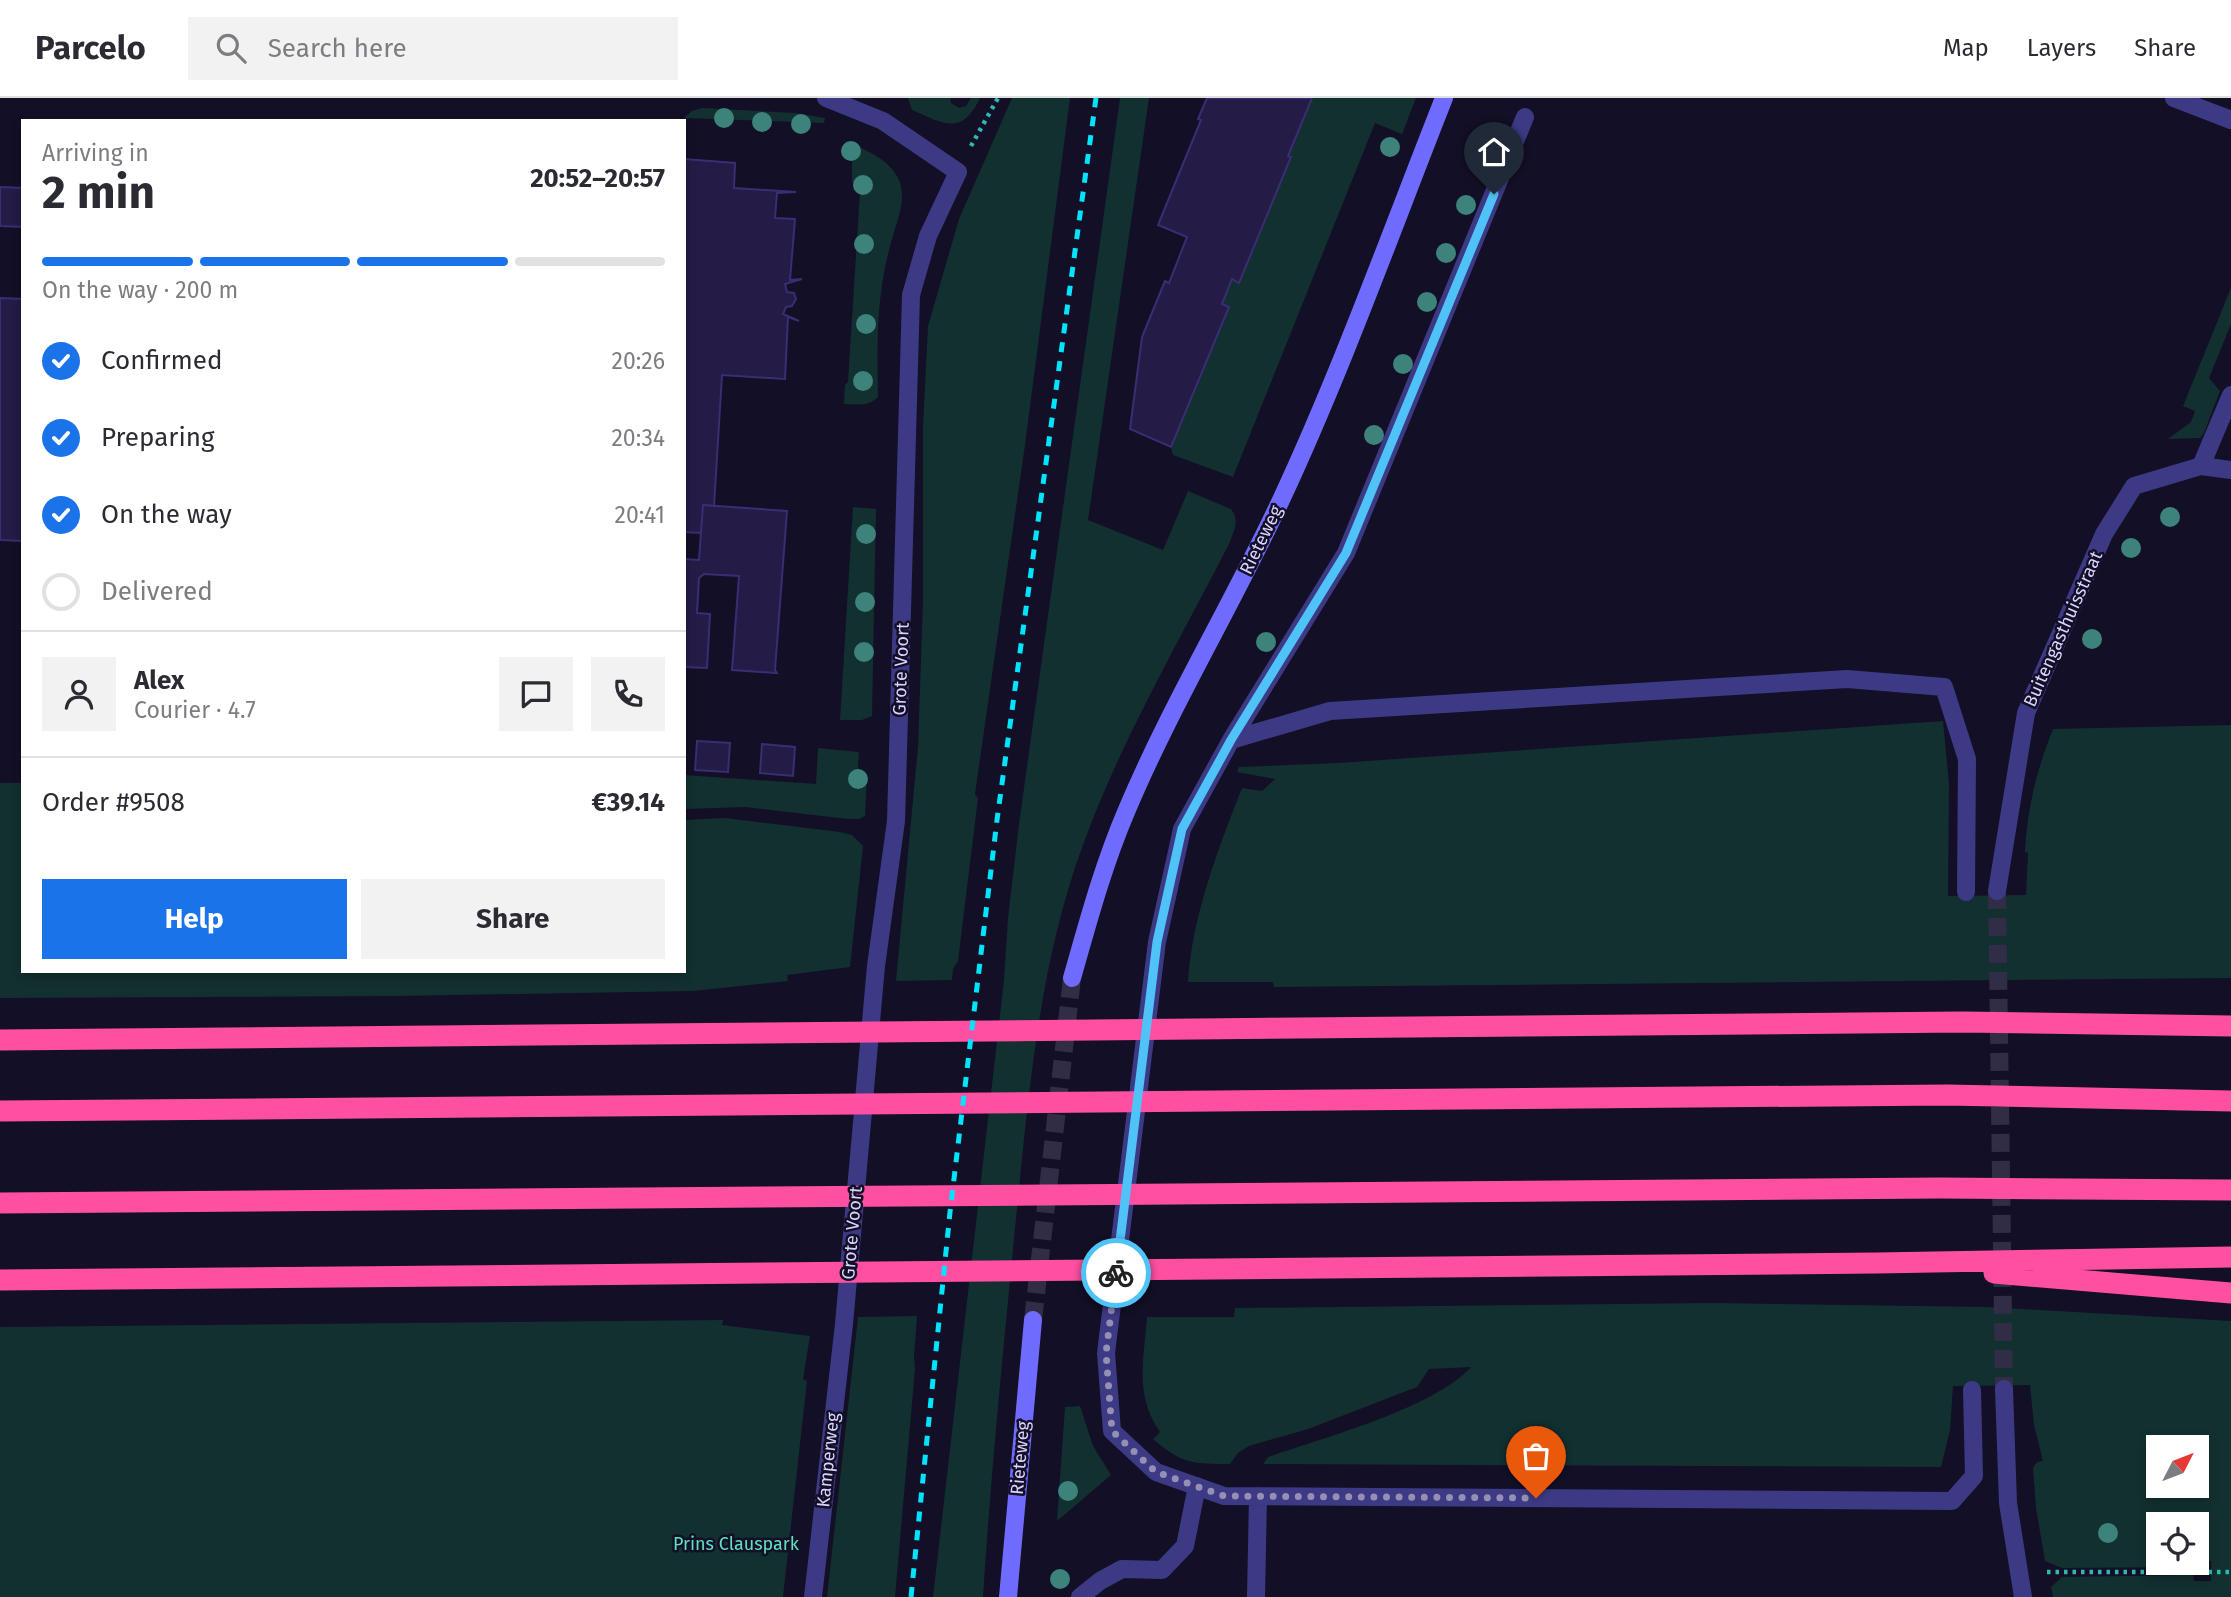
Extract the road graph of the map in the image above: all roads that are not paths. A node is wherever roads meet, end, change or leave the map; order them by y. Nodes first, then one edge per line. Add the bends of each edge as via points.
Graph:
1 (826, 98) edge
2 (1444, 98) edge
3 (2175, 98) edge
4 (1525, 117) dead end
5 (2231, 120) edge
6 (2231, 395) edge
7 (2202, 466) junction
8 (2231, 470) edge
9 (1231, 740) junction
10 (1997, 891) tunnel mouth
11 (1966, 892) dead end
12 (1072, 978) tunnel mouth
13 (2231, 1026) edge
14 (0, 1040) edge
15 (2231, 1101) edge
16 (0, 1111) edge
17 (2231, 1190) edge
18 (0, 1203) edge
19 (2231, 1257) edge
20 (1877, 1263) junction
21 (0, 1280) edge
22 (2231, 1293) edge
23 (1033, 1320) tunnel mouth
24 (844, 1324) joint
25 (2004, 1389) tunnel mouth
26 (1972, 1390) dead end
27 (1197, 1486) junction
28 (1258, 1496) junction
29 (813, 1597) edge
30 (1008, 1597) edge
31 (1080, 1597) edge
32 (1256, 1597) edge
33 (2023, 1597) edge

1 - 24 street, Grote Voort via 883,121 958,172 928,236 911,295 896,821 876,967
2 - 12 main road, Rieteweg via 1307,445 1125,813
3 - 5 street
4 - 9 street via 1346,553
6 - 7 street
7 - 8 street, Buitengasthuisstraat
7 - 10 street, Buitengasthuisstraat via 2134,486 2104,534 2026,713
9 - 11 street via 1330,711 1847,679 1944,687 1967,759
9 - 27 street via 1182,829 1157,942 1106,1353 1112,1431 1156,1472
13 - 14 highway via 1963,1022
15 - 16 highway via 1947,1095
17 - 18 highway via 1224,1192
19 - 20 highway
20 - 21 highway
20 - 22 highway
23 - 30 main road, Rieteweg
24 - 29 street, Kamperweg
25 - 33 street via 2008,1503
26 - 28 street via 1974,1476 1952,1501
27 - 28 street via 1224,1496
27 - 31 street via 1185,1546 1162,1570 1122,1569
28 - 32 street

